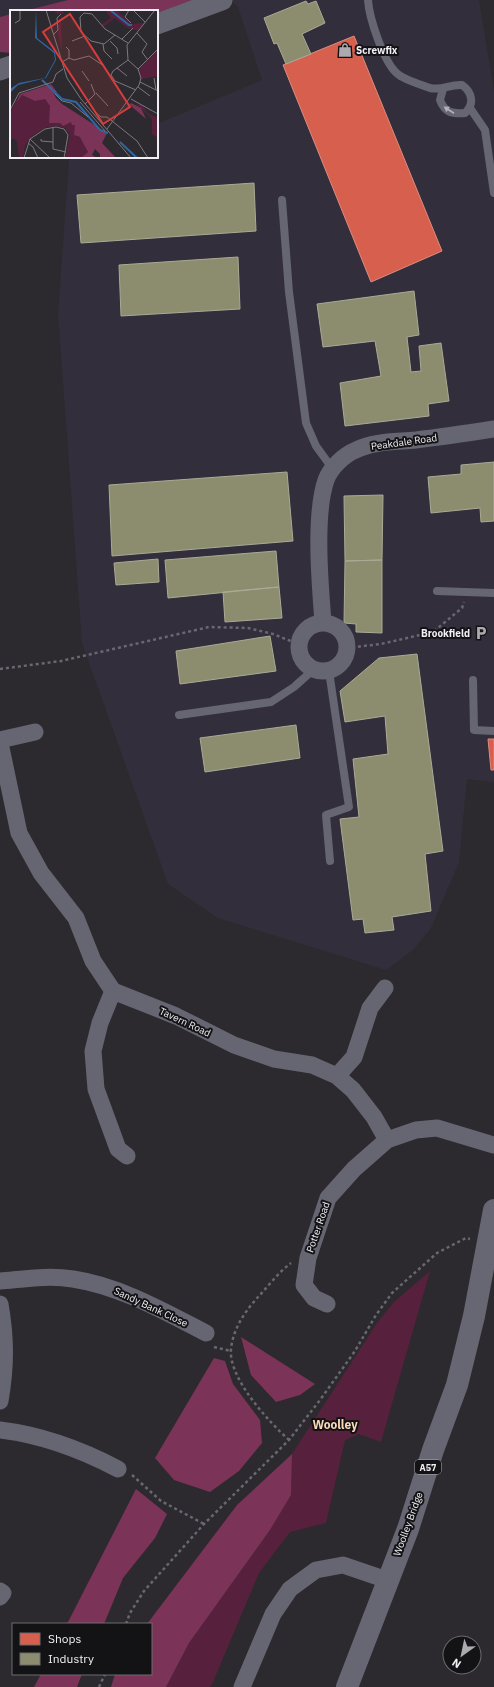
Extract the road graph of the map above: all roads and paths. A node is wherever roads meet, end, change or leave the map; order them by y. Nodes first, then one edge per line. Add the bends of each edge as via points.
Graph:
1 (222, 0) edge
2 (368, 0) edge
3 (158, 24) edge
4 (10, 66) edge
5 (0, 70) edge
6 (443, 89) junction
7 (470, 108) junction
8 (494, 193) edge
9 (282, 200) dead end
10 (494, 428) edge
11 (332, 468) junction
12 (438, 591) dead end
13 (468, 592) junction
14 (494, 593) edge
15 (323, 622) junction
16 (298, 644) junction
17 (346, 648) junction
18 (0, 668) edge
19 (321, 671) junction
20 (473, 680) dead end
21 (180, 715) dead end
22 (494, 731) edge
23 (35, 732) dead end
24 (0, 740) edge
25 (0, 743) edge
26 (330, 861) dead end
27 (385, 988) dead end
28 (113, 991) junction
29 (337, 1076) junction
30 (387, 1140) junction
31 (494, 1144) edge
32 (127, 1156) dead end
33 (494, 1210) edge
34 (487, 1241) junction
35 (283, 1269) dead end
36 (0, 1281) edge
37 (0, 1304) edge
38 (327, 1304) dead end
39 (206, 1333) dead end
40 (0, 1401) edge
41 (0, 1430) edge
42 (289, 1440) junction
43 (118, 1469) joint
44 (204, 1524) junction
45 (387, 1580) junction
46 (0, 1590) edge
47 (0, 1597) edge
48 (126, 1623) edge
49 (105, 1675) edge
50 (99, 1687) edge
51 (242, 1687) edge
52 (347, 1687) edge

1 - 3 street
2 - 6 lane via 368,11 390,67 399,76 430,88
4 - 5 street
6 - 7 lane via 451,85 462,85 472,98
7 -> 6 lane via 465,113 453,114 447,111 440,100
7 - 8 lane via 485,130
9 - 11 lane via 289,292 306,423 316,446
10 - 11 street, Peakdale Road via 401,447 381,443 356,450
11 - 15 street via 326,479 322,497 320,526
12 - 13 lane
13 - 14 lane
13 - 17 path via 462,608 434,632 381,644
15 - 16 street via 312,624 305,629
15 - 17 street via 336,626 346,639
16 - 18 path via 248,628 209,627 61,662
16 - 19 street via 302,660
17 - 19 street via 346,655 339,666
19 - 21 lane via 271,702
19 - 26 lane via 349,807 326,815
20 - 22 lane via 475,734
23 - 24 street
25 - 28 street via 19,833 41,872 76,918 93,961
27 - 29 street via 370,1008 354,1057
28 - 29 street, Tavern Road via 176,1016 234,1045 274,1059 312,1065
28 - 32 street via 100,1023 93,1051 96,1089 118,1149
29 - 30 street, Tavern Road via 353,1090 374,1117
30 - 31 street via 416,1130 437,1128
30 - 38 street, Potter Road via 354,1169 328,1198 308,1258 304,1285 314,1298
33 - 34 main road, A57
34 - 42 path via 466,1238 437,1253 392,1294 342,1369
34 - 45 main road, Woolley Bridge / A57 via 474,1316 457,1385 408,1529
35 - 42 path via 254,1302 235,1330 231,1351 235,1372 249,1395 268,1420
36 - 39 street, Sandy Bank Close via 37,1277 73,1278 115,1289
37 - 40 street via 5,1331 5,1372
41 - 43 street via 46,1439 87,1453
42 - 44 path
43 - 44 path via 134,1476 162,1501
44 - 48 path via 144,1591
45 - 51 street via 343,1565 316,1570 290,1589 273,1614
45 - 52 main road, Woolley Bridge / A57
46 - 47 street via 3,1592
49 - 50 path

